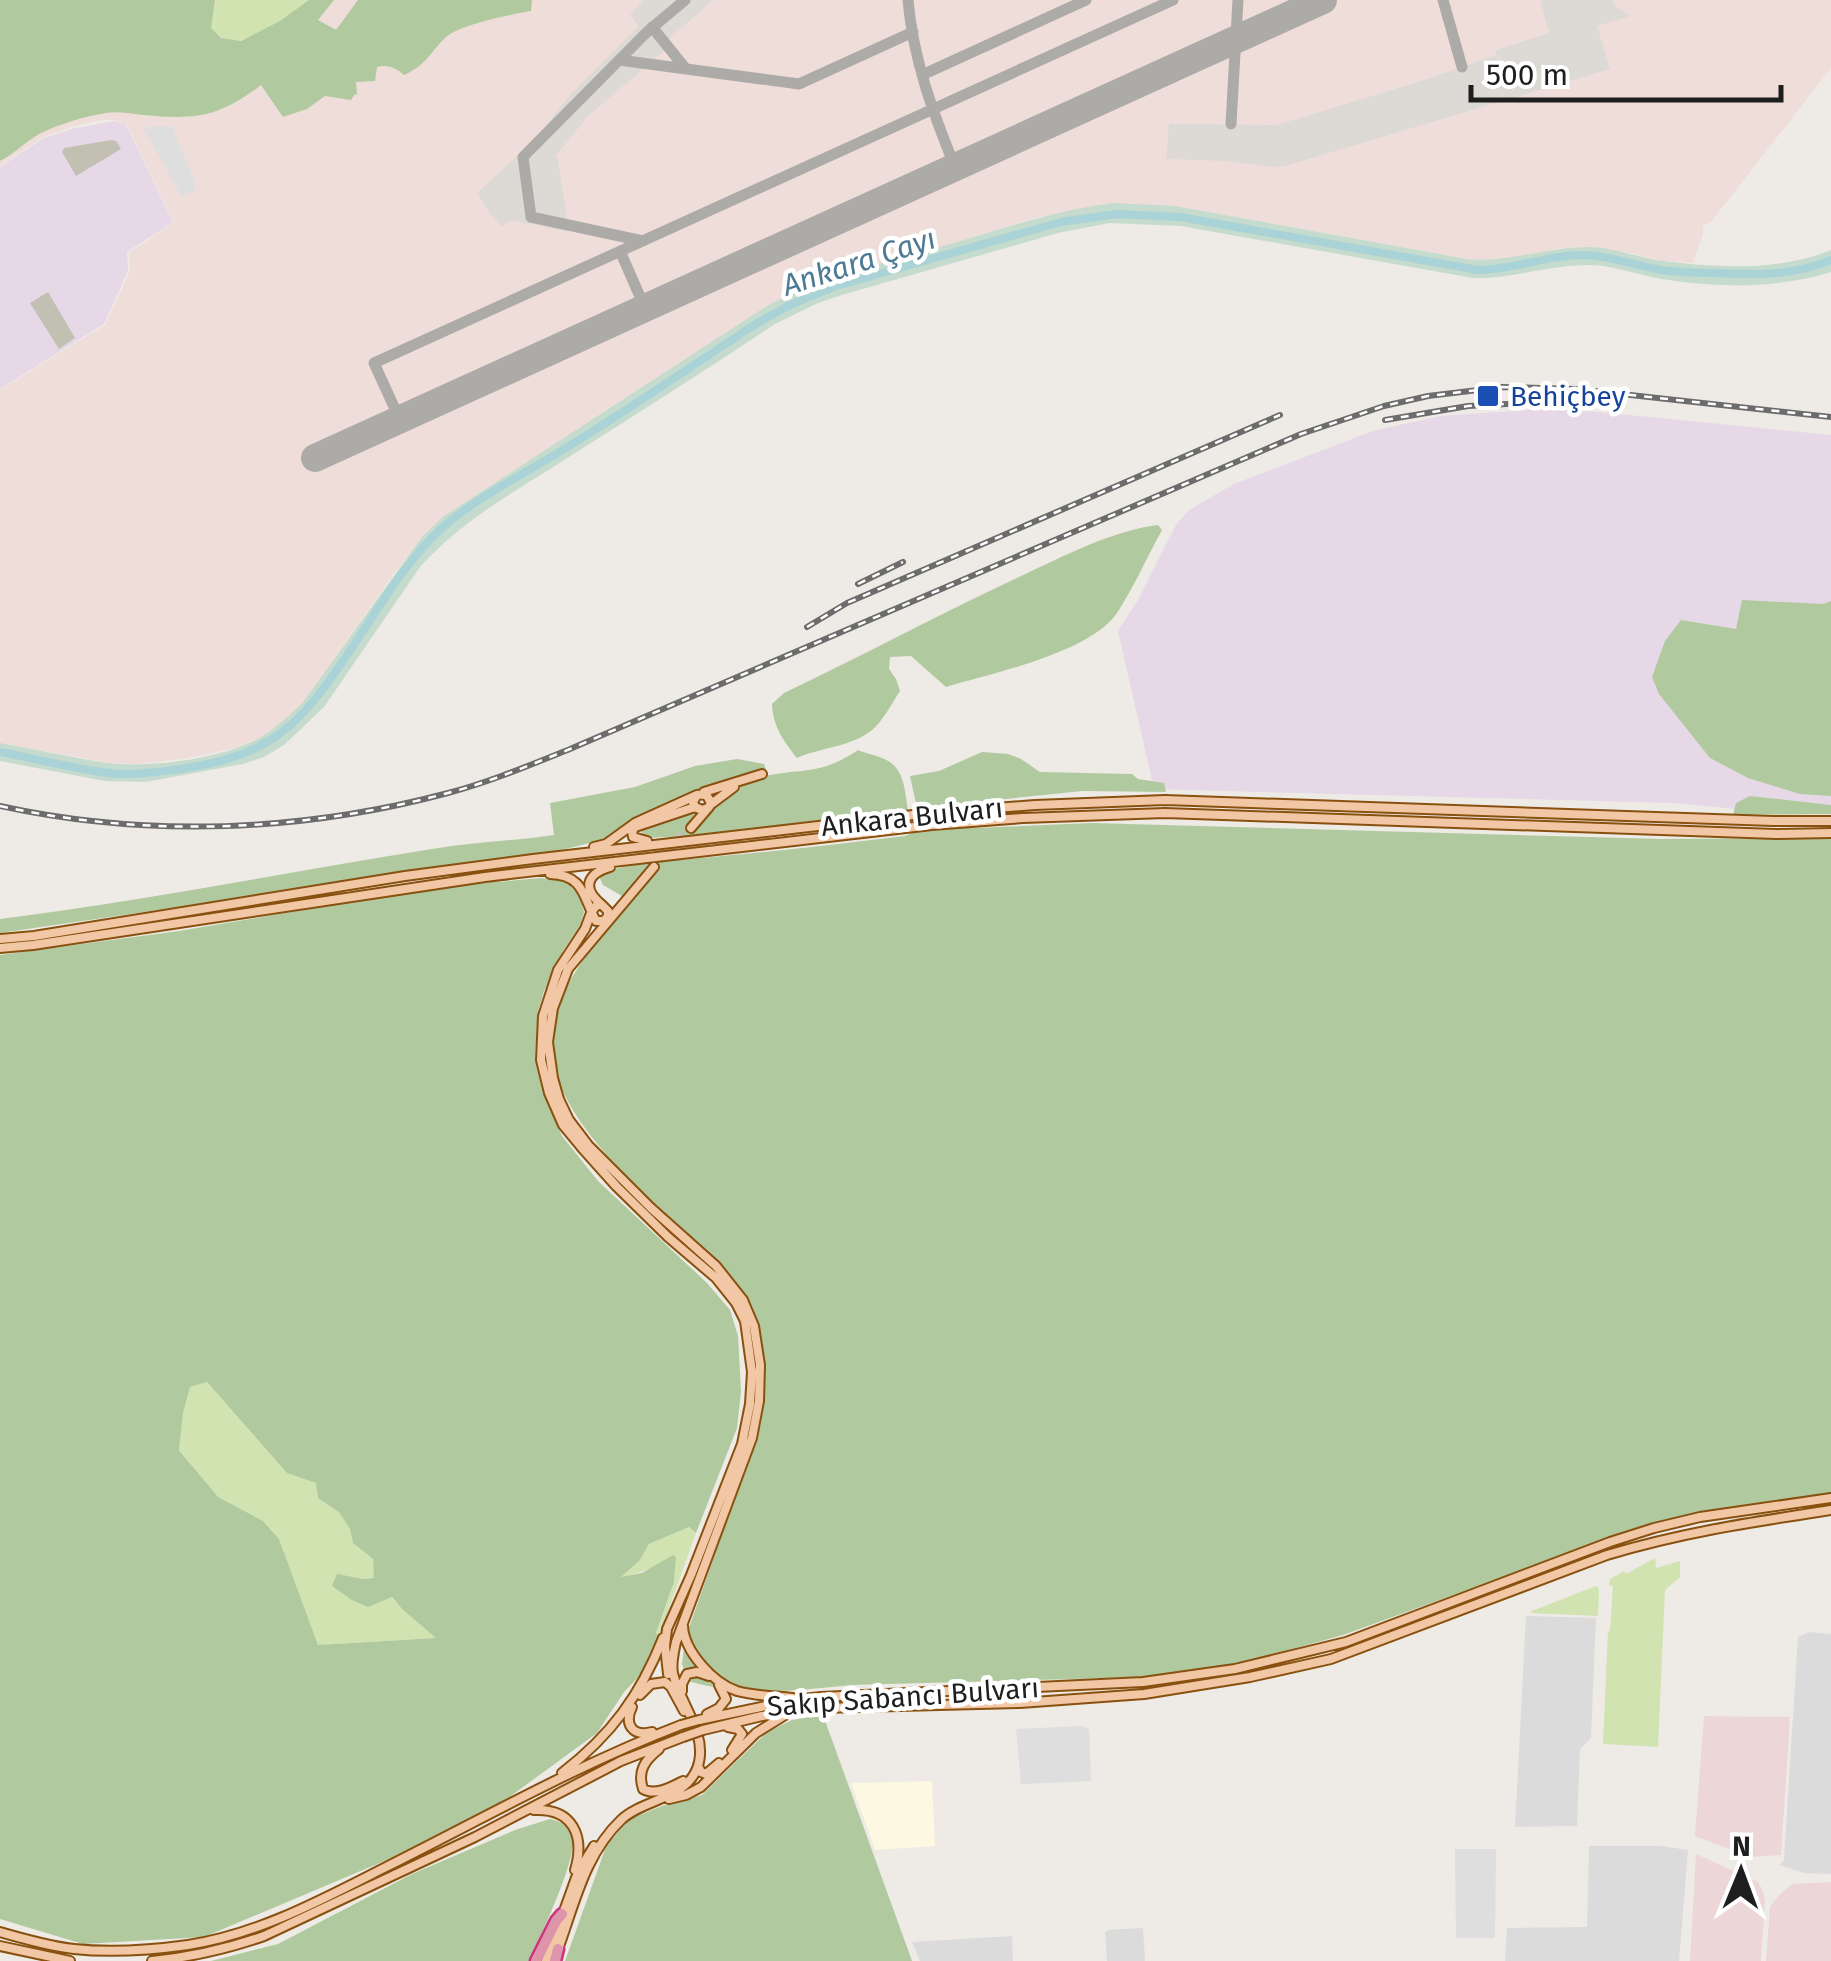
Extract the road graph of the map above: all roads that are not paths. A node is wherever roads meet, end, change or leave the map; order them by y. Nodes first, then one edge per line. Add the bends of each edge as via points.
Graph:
1 (699, 794) junction
2 (704, 808) junction
3 (1831, 821) edge
4 (689, 828) tunnel mouth
5 (1831, 833) edge
6 (676, 842) junction
7 (533, 859) junction
8 (651, 864) junction
9 (486, 876) junction
10 (603, 905) junction
11 (592, 912) junction
12 (608, 920) junction
13 (0, 939) edge
14 (0, 948) edge
15 (1831, 1498) edge
16 (1831, 1510) edge
17 (684, 1616) junction
18 (666, 1630) junction
19 (803, 1699) junction
20 (792, 1711) junction
21 (700, 1720) junction
22 (684, 1721) junction
23 (706, 1729) junction
24 (672, 1741) junction
25 (698, 1766) junction
26 (683, 1781) junction
27 (550, 1782) junction
28 (650, 1804) junction
29 (524, 1812) junction
30 (570, 1892) junction
31 (562, 1914) junction
32 (0, 1932) edge
33 (0, 1946) edge
34 (556, 1957) edge
35 (70, 1961) edge
36 (152, 1961) edge
37 (536, 1961) edge
38 (546, 1961) edge

1 - 2 main road via 693,802
1 - 2 main road via 710,798
1 - 2 main road via 762,774
1 - 7 main road via 606,844
2 - 4 main road
2 - 6 main road via 632,831 636,840
3 - 6 main road, Ankara Bulvarı via 1166,800 948,812
5 - 8 main road, Ankara Bulvarı via 1165,812 932,825
6 - 7 main road, Ankara Bulvarı
7 - 13 main road, Ankara Bulvarı
8 - 9 main road, Ankara Bulvarı
8 - 10 main road via 624,897
8 - 10 main road via 611,866 593,875 590,894
8 - 12 main road
9 - 11 main road via 568,877
9 - 14 main road, Ankara Bulvarı
10 - 11 main road
10 - 12 main road
11 - 12 main road via 596,921
11 - 18 main road via 558,970 544,1016 541,1060 549,1093 582,1148 736,1303 751,1361 742,1444
12 - 17 main road via 568,970 553,1008 548,1042 559,1099 588,1145 743,1300 760,1365 752,1438
15 - 19 main road, Sakıp Sabancı Bulvarı via 1654,1528 1346,1642 1235,1669 1143,1682
16 - 20 main road, Sakıp Sabancı Bulvarı via 1652,1541 1331,1659 1250,1676 1144,1694
17 - 19 main road via 687,1646 728,1688
17 - 22 main road via 673,1672
18 - 22 main road via 668,1674
18 - 27 main road via 620,1718
19 - 21 main road, Sakıp Sabancı Bulvarı
20 - 23 main road, Sakıp Sabancı Bulvarı
20 - 28 main road via 756,1733 696,1791
21 - 22 main road, Sakıp Sabancı Bulvarı, bridge
21 - 22 main road via 726,1699 706,1674 692,1672 683,1680
22 - 22 main road via 643,1735 628,1722 647,1686 660,1682 668,1684
22 - 25 main road via 700,1746
22 - 26 main road via 696,1754
22 - 27 main road, Sakıp Sabancı Bulvarı
23 - 24 main road, Sakıp Sabancı Bulvarı, bridge
23 - 25 main road via 742,1734 710,1772
24 - 26 main road via 644,1762 641,1786 654,1792
24 - 29 main road, Sakıp Sabancı Bulvarı
25 - 28 main road via 684,1786
26 - 30 main road via 618,1817
27 - 32 main road, Sakıp Sabancı Bulvarı via 311,1905 230,1936 105,1950
28 - 34 main road via 626,1816 598,1849
29 - 30 main road via 553,1811 575,1830 580,1848
29 - 36 main road, Sakıp Sabancı Bulvarı via 264,1936
30 - 31 main road
31 - 37 highway
31 - 38 main road
33 - 35 main road

